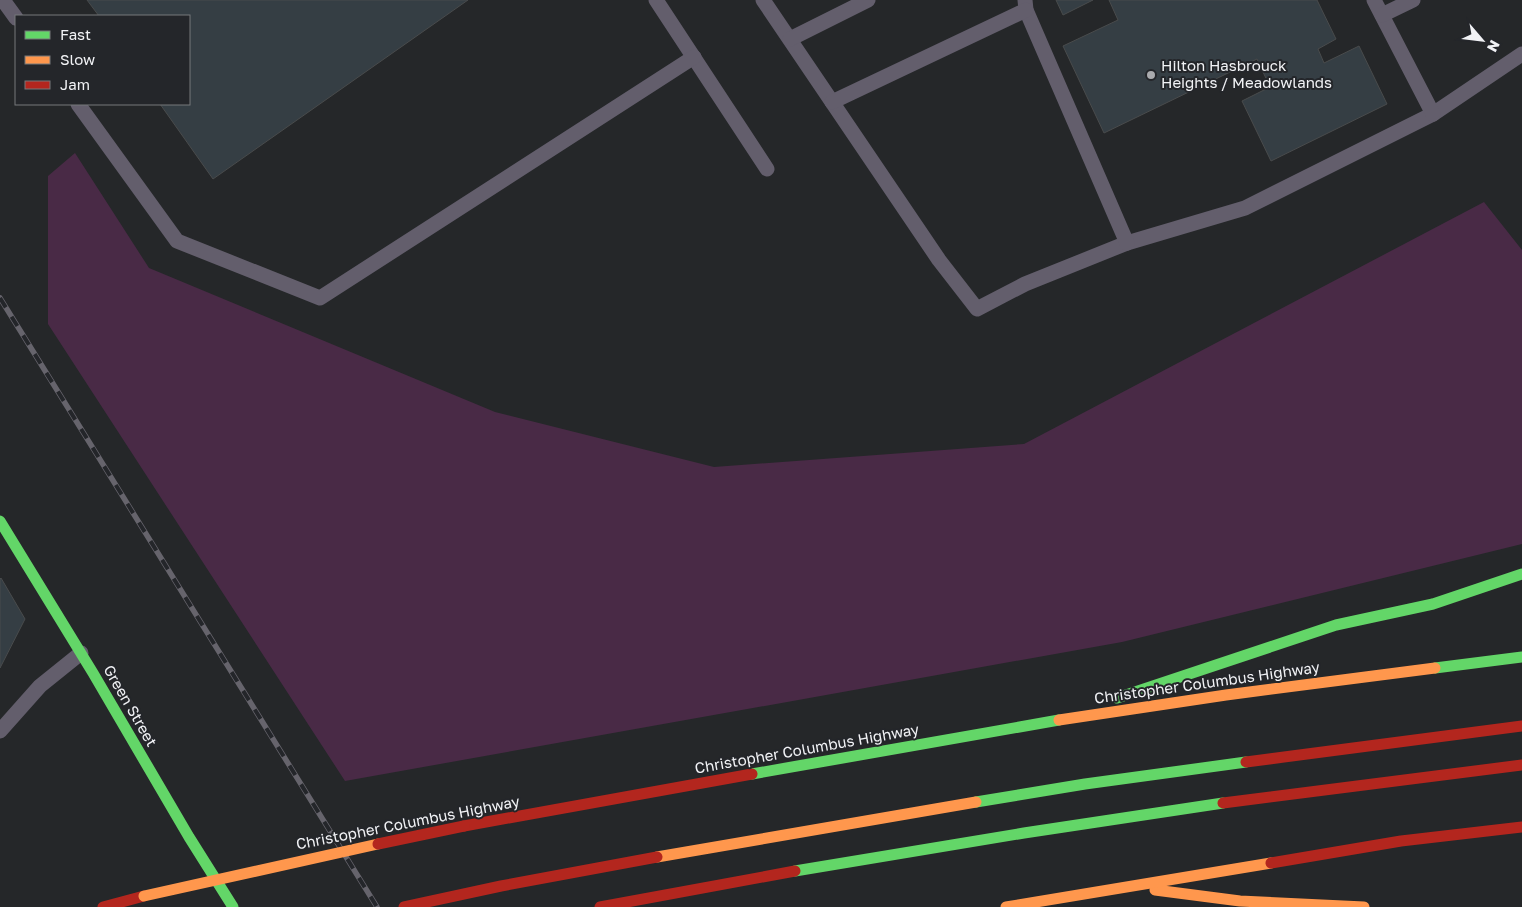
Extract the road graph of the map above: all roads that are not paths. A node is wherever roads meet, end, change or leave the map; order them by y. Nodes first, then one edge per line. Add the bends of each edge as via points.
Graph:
1 (3, 0) edge
2 (656, 0) edge
3 (763, 0) edge
4 (868, 0) edge
5 (1374, 0) edge
6 (1413, 0) edge
7 (1026, 5) edge
8 (1382, 15) junction
9 (15, 17) edge
10 (790, 40) junction
11 (1522, 54) edge
12 (694, 57) junction
13 (832, 102) junction
14 (79, 105) edge
15 (1433, 114) junction
16 (767, 169) dead end
17 (1127, 243) junction
18 (0, 520) edge
19 (1522, 574) edge
20 (81, 653) junction
21 (1522, 657) edge
22 (1044, 722) junction
23 (1522, 726) edge
24 (0, 731) edge
25 (1522, 765) edge
26 (1522, 827) edge
27 (1126, 887) junction
28 (103, 907) edge
29 (233, 907) edge
30 (404, 907) edge
31 (600, 907) edge
32 (1006, 907) edge
33 (1364, 907) edge

1 - 9 lane
2 - 12 lane
3 - 10 lane
4 - 10 lane
5 - 8 lane
6 - 8 lane
7 - 13 lane
7 - 17 lane
8 - 15 lane
10 - 13 lane
11 - 15 lane
12 - 14 lane via 320,298 178,241
12 - 16 lane
13 - 17 lane via 939,260 977,308 1025,284
15 - 17 lane via 1245,208
18 - 20 main road, Green Street
19 - 22 main road via 1432,604 1336,626
20 - 24 lane via 40,686
20 - 29 main road, Green Street via 188,837
21 - 22 main road, Christopher Columbus Highway via 1226,694
22 - 28 main road, Christopher Columbus Highway, bridge via 464,826 331,853
23 - 30 main road via 1085,784 752,840
25 - 31 main road via 1281,795 1044,830 762,876
26 - 27 main road via 1401,841
27 - 32 main road
27 - 33 main road via 1240,901

